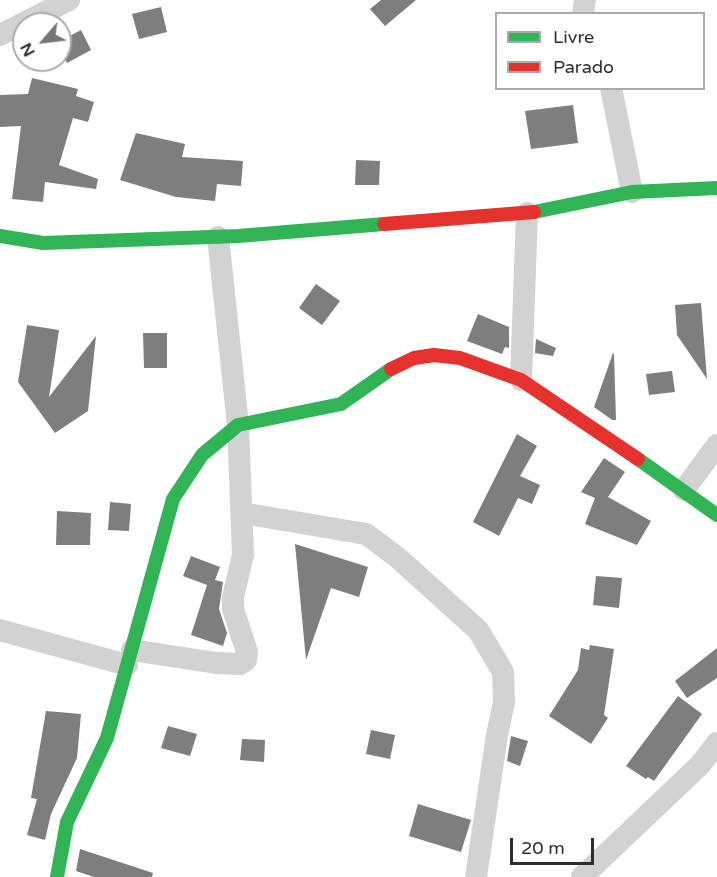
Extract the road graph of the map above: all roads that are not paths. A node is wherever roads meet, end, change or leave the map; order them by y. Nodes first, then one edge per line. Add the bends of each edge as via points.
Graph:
1 (69, 0) edge
2 (0, 35) edge
3 (611, 90) edge
4 (717, 188) edge
5 (632, 192) junction
6 (527, 213) junction
7 (0, 236) edge
8 (218, 237) junction
9 (521, 381) junction
10 (238, 425) junction
11 (717, 445) edge
12 (684, 490) junction
13 (242, 513) junction
14 (717, 515) edge
15 (0, 630) edge
16 (130, 658) junction
17 (717, 743) edge
18 (57, 877) edge
19 (476, 877) edge
20 (582, 877) edge

1 - 2 street
3 - 5 street
4 - 5 street
5 - 6 street
6 - 8 street
6 - 9 street
7 - 8 street via 44,243
8 - 10 street
9 - 10 street via 460,358 414,358 389,370 341,404
9 - 12 street
10 - 13 street
10 - 16 street via 202,455 173,499
11 - 12 street
12 - 14 street
13 - 16 street via 243,555 233,609 246,660 240,664
13 - 19 street via 366,534 398,557 478,630 503,672 504,702
15 - 16 street
16 - 18 street via 107,738 68,822
17 - 20 street via 700,765

